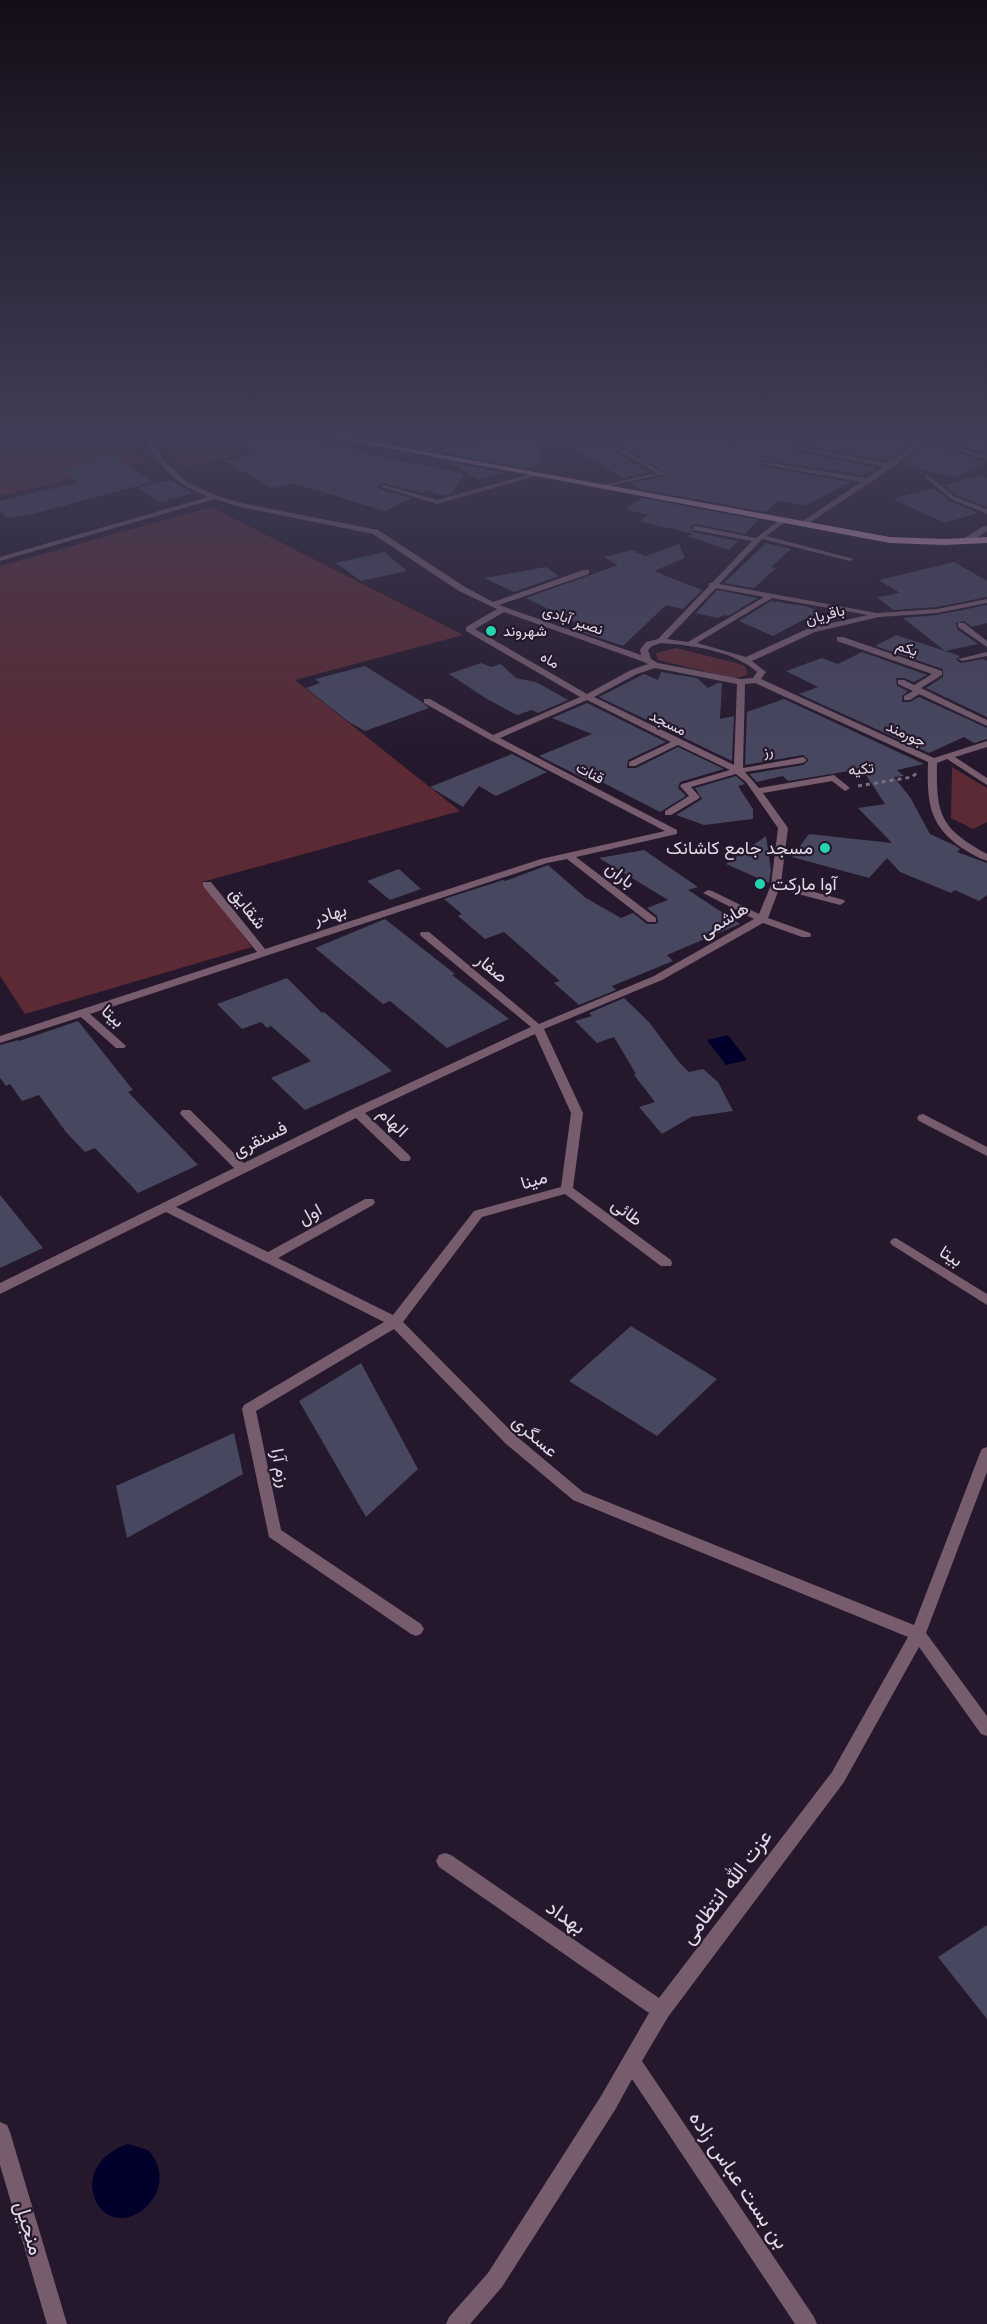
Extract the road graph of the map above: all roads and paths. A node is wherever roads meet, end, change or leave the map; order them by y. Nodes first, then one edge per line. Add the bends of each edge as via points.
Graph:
1 (54, 543) edge
2 (392, 543) edge
3 (754, 543) edge
4 (779, 543) edge
5 (0, 559) edge
6 (850, 559) dead end
7 (586, 572) dead end
8 (712, 585) junction
9 (772, 595) junction
10 (987, 601) edge
11 (492, 605) junction
12 (503, 609) junction
13 (879, 615) junction
14 (961, 625) dead end
15 (840, 639) dead end
16 (661, 641) junction
17 (690, 644) junction
18 (987, 645) edge
19 (987, 654) edge
20 (962, 659) dead end
21 (747, 660) junction
22 (651, 662) junction
23 (756, 680) junction
24 (741, 682) junction
25 (901, 682) dead end
26 (918, 689) junction
27 (587, 697) junction
28 (907, 698) dead end
29 (427, 701) dead end
30 (987, 723) edge
31 (493, 738) junction
32 (677, 742) junction
33 (987, 744) edge
34 (948, 756) junction
35 (802, 760) dead end
36 (933, 761) junction
37 (632, 764) dead end
38 (738, 771) junction
39 (987, 782) edge
40 (845, 788) joint
41 (756, 791) junction
42 (668, 813) dead end
43 (674, 832) joint
44 (568, 856) junction
45 (987, 858) edge
46 (207, 884) dead end
47 (776, 885) junction
48 (708, 893) dead end
49 (840, 902) dead end
50 (652, 920) dead end
51 (762, 920) junction
52 (425, 934) dead end
53 (806, 935) dead end
54 (263, 953) junction
55 (82, 1012) junction
56 (538, 1028) junction
57 (0, 1040) edge
58 (120, 1046) dead end
59 (357, 1112) junction
60 (186, 1113) dead end
61 (923, 1118) dead end
62 (987, 1152) edge
63 (405, 1158) dead end
64 (242, 1168) junction
65 (567, 1189) junction
66 (369, 1202) dead end
67 (165, 1206) junction
68 (896, 1242) dead end
69 (268, 1258) junction
70 (666, 1263) dead end
71 (0, 1288) edge
72 (987, 1299) edge
73 (395, 1322) junction
74 (987, 1454) edge
75 (416, 1629) dead end
76 (918, 1634) junction
77 (987, 1729) edge
78 (445, 1861) dead end
79 (661, 2010) junction
80 (632, 2062) junction
81 (0, 2132) edge
82 (57, 2324) edge
83 (456, 2324) edge
84 (807, 2324) edge

1 - 5 street
2 - 11 street, نصیر آبادی
3 - 8 street
4 - 6 street
7 - 11 street
8 - 9 street
8 - 16 street
9 - 13 street
9 - 17 street
10 - 13 street, باقریان via 937,611
11 - 12 street, نصیر آبادی
12 - 22 street, نصیر آبادی
12 - 27 street, ماه via 470,629
13 - 21 street, باقریان via 812,630
14 - 18 street
15 - 26 street, یکم via 939,674
16 - 17 street
16 - 22 street via 644,650
17 - 21 street
19 - 20 street
21 - 23 street via 762,672
22 - 24 street, نصیر آبادی
22 - 27 street
23 - 24 street, نصیر آبادی
23 - 36 street, جورمند
24 - 38 street
25 - 26 street, یکم
26 - 28 street
26 - 30 street, یکم
27 - 31 street
27 - 32 street, مسجد
29 - 31 street, قنات
31 - 43 street, قنات
32 - 37 street
32 - 38 street, مسجد
33 - 34 street
34 - 36 street
34 - 39 street
35 - 38 street, رز
36 - 40 path, تکیه via 912,777
36 - 45 street, جورمند via 931,795 941,825 958,843
38 - 41 street, هاشمی
38 - 42 street, رز via 685,786 695,797
40 - 41 street, تکیه via 834,778
41 - 47 street, هاشمی via 783,828
43 - 44 street, بهادر
44 - 50 street, باران
44 - 54 street, بهادر
46 - 54 street, شقایق
47 - 49 street
47 - 51 street, هاشمی
48 - 51 street
51 - 53 street
51 - 56 street, هاشمی via 658,978
52 - 56 street, صفار
54 - 55 street, بهادر
55 - 57 street, بهادر
55 - 58 street, بیتا
56 - 59 street, فسنقری
56 - 65 street, مینا via 577,1113
59 - 63 street, الهام
59 - 64 street, فسنقری
60 - 64 street
61 - 62 street
64 - 67 street, فسنقری
65 - 70 street, طائی
65 - 73 street, مینا via 478,1214
66 - 69 street, اول
67 - 69 street, عسگری
67 - 71 street, فسنقری
68 - 72 street, بیتا
69 - 73 street, عسگری
73 - 75 street, رزم آرا via 249,1409 274,1533
73 - 76 street, عسگری via 510,1439 578,1496
74 - 76 street, عزت الله انتظامی
76 - 77 street
76 - 79 street, عزت الله انتظامی via 838,1777
78 - 79 street, بهداد
79 - 80 street, عزت الله انتظامی
80 - 83 street, عزت الله انتظامی via 495,2280
80 - 84 street, بن بست عباس زاده
81 - 82 street, منجیل

